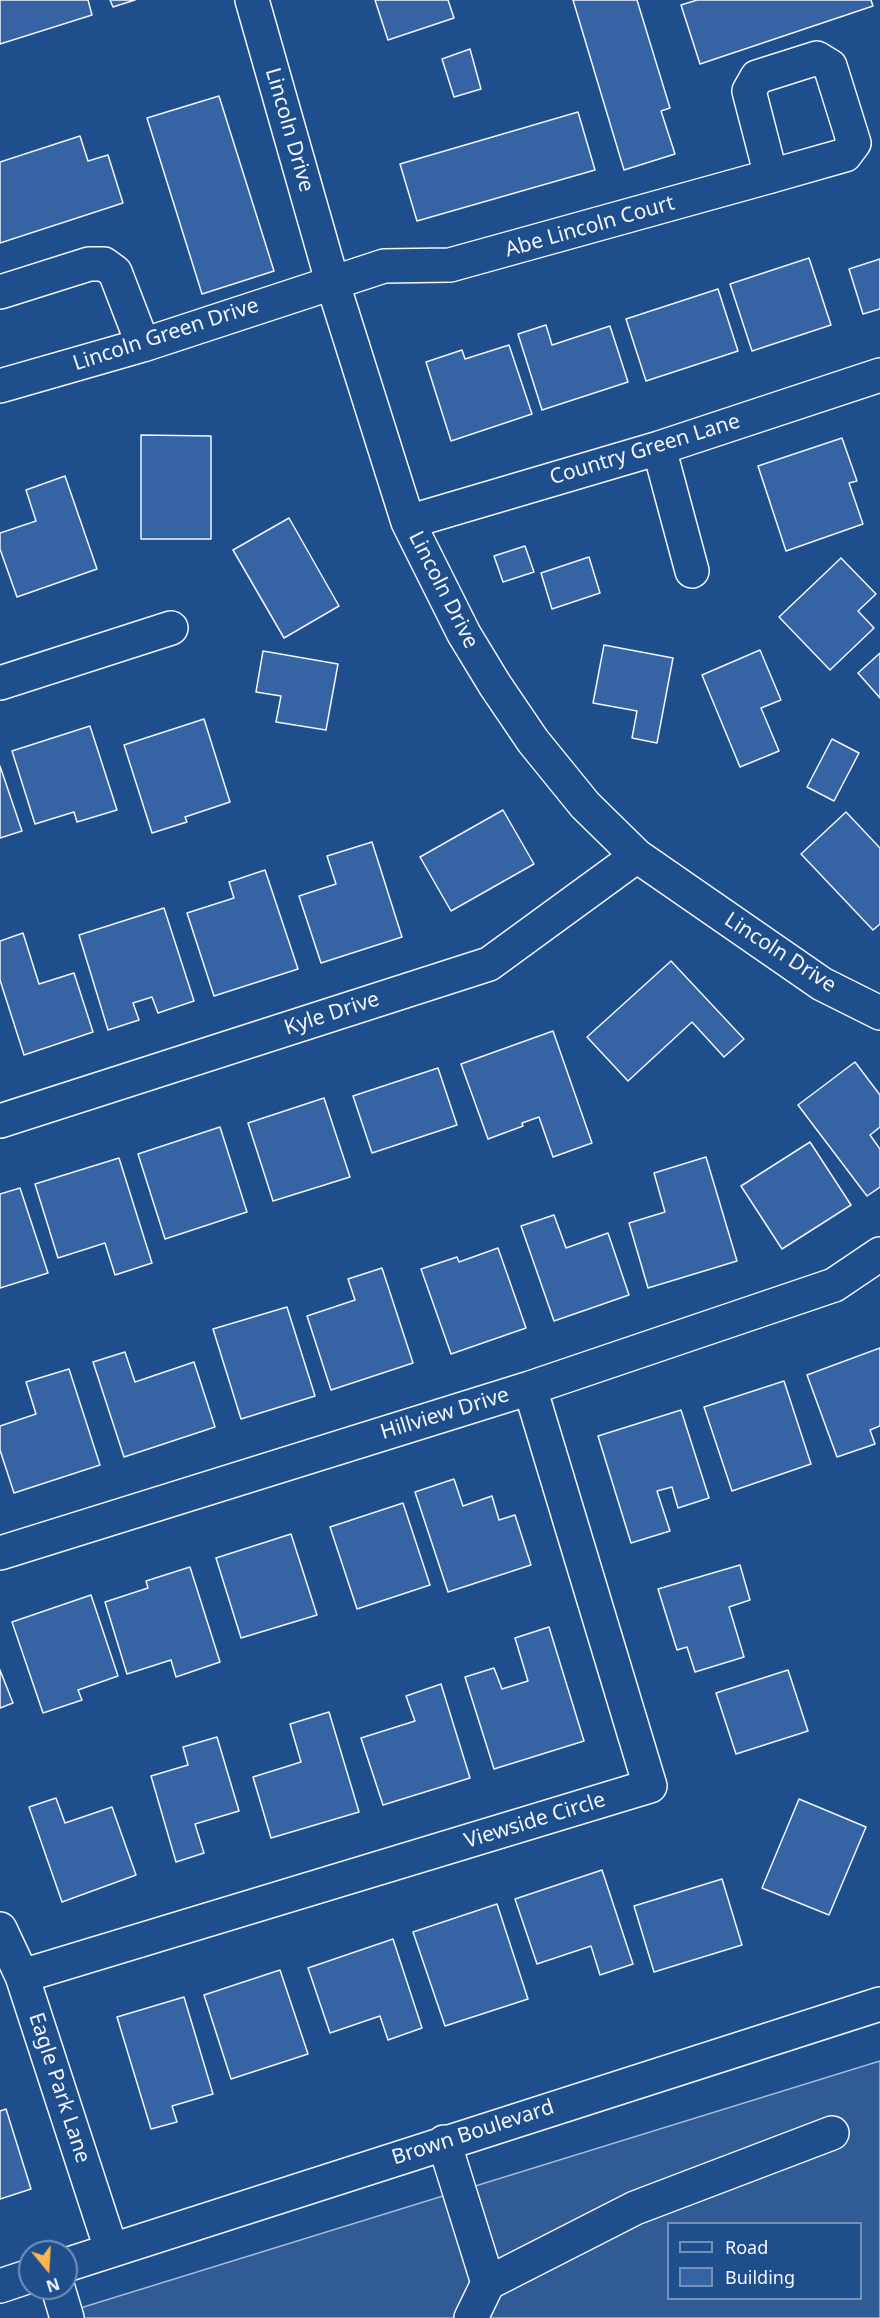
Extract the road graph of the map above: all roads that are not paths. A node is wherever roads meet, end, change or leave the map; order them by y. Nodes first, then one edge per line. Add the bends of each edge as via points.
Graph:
1 (252, 0) edge
2 (771, 176) junction
3 (332, 281) junction
4 (0, 292) edge
5 (143, 345) junction
6 (880, 375) edge
7 (0, 386) edge
8 (659, 448) junction
9 (408, 522) junction
10 (692, 571) dead end
11 (171, 628) dead end
12 (0, 683) edge
13 (637, 856) junction
14 (880, 1013) edge
15 (0, 1121) edge
16 (880, 1254) edge
17 (530, 1388) junction
18 (0, 1553) edge
19 (0, 1929) edge
20 (22, 1976) junction
21 (880, 2004) edge
22 (832, 2133) dead end
23 (444, 2142) junction
24 (111, 2249) junction
25 (78, 2261) edge
26 (18, 2280) edge
27 (488, 2283) junction
28 (0, 2286) edge
29 (62, 2300) edge
30 (67, 2318) edge
31 (471, 2318) edge

1 - 3 street, Lincoln Drive
2 - 2 street, Abe Lincoln Court via 845,155 854,143 830,66 817,57 757,77 748,91
2 - 3 street, Abe Lincoln Court via 450,265 384,266
3 - 5 street, Lincoln Green Drive
3 - 9 street, Lincoln Drive
4 - 5 street via 89,264 104,264 115,272
5 - 7 street, Lincoln Green Drive
6 - 8 street, Country Green Lane
8 - 9 street, Country Green Lane
8 - 10 street
9 - 13 street, Lincoln Drive via 464,634 532,741 585,805
11 - 12 street
13 - 14 street, Lincoln Drive via 822,984
13 - 15 street, Kyle Drive via 489,964
16 - 17 street, Hillview Drive via 834,1285
17 - 18 street, Hillview Drive
17 - 20 street, Viewside Circle via 650,1786
19 - 20 street, Eagle Park Lane
20 - 24 street, Eagle Park Lane
21 - 23 street, Brown Boulevard
22 - 27 street via 635,2208
23 - 24 street, Brown Boulevard
23 - 27 street
24 - 25 street, Brown Boulevard
26 - 28 street
27 - 31 street
29 - 30 street

